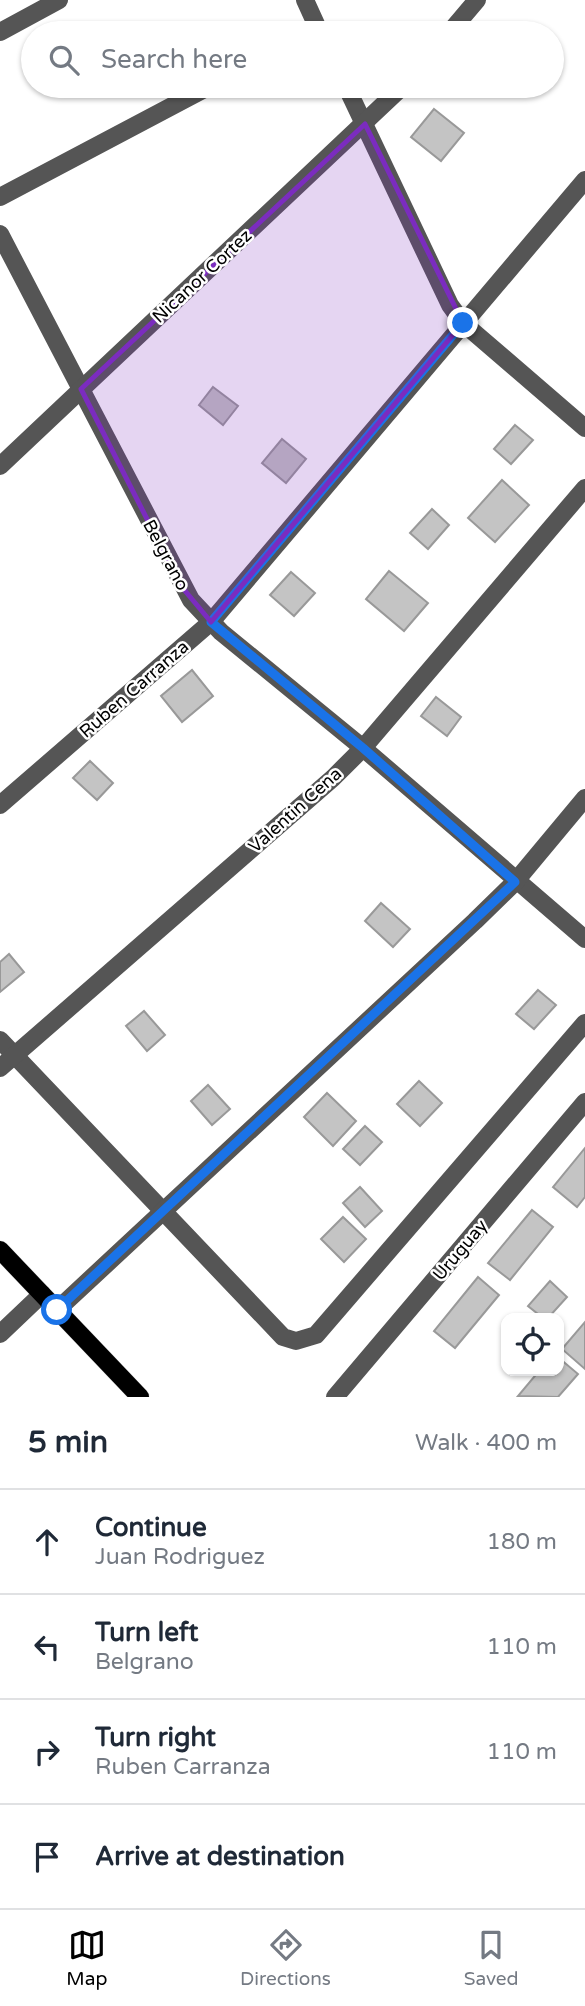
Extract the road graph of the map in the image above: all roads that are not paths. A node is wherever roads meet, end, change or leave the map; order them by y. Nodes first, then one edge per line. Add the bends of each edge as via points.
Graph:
1 (59, 0) edge
2 (305, 0) edge
3 (477, 0) edge
4 (315, 21) edge
5 (459, 21) edge
6 (0, 32) edge
7 (187, 98) edge
8 (352, 98) edge
9 (391, 98) edge
10 (365, 124) junction
11 (585, 180) edge
12 (0, 197) edge
13 (0, 234) edge
14 (463, 323) junction
15 (81, 389) junction
16 (585, 428) edge
17 (0, 466) edge
18 (585, 488) edge
19 (211, 622) junction
20 (363, 748) junction
21 (585, 798) edge
22 (0, 805) edge
23 (515, 882) junction
24 (585, 939) edge
25 (585, 1023) edge
26 (0, 1040) edge
27 (14, 1055) junction
28 (0, 1068) edge
29 (585, 1102) edge
30 (163, 1213) junction
31 (0, 1250) edge
32 (42, 1294) junction
33 (57, 1310) junction
34 (0, 1334) edge
35 (351, 1390) edge
36 (140, 1397) edge
37 (335, 1397) edge

1 - 6 street
2 - 4 street
3 - 5 street
7 - 12 street
8 - 10 street
9 - 10 street, Nicanor Cortez
10 - 14 street via 450,305
10 - 15 street, Nicanor Cortez
11 - 14 street, Ruben Carranza
13 - 15 street, Belgrano
14 - 16 street
14 - 19 street, Ruben Carranza
15 - 17 street, Nicanor Cortez
15 - 19 street, Belgrano via 181,586
18 - 20 street, Valentin Cena
19 - 20 street, Belgrano
19 - 22 street, Ruben Carranza
20 - 23 street, Belgrano
20 - 27 street, Valentin Cena
21 - 23 street
23 - 24 street, Belgrano
23 - 30 street
25 - 30 street via 307,1340 283,1337
26 - 27 street
27 - 28 street, Valentin Cena
27 - 30 street
29 - 35 street, Uruguay
30 - 33 street
31 - 32 main road
32 - 33 main road
32 - 34 street
33 - 36 main road
35 - 37 street, Uruguay

